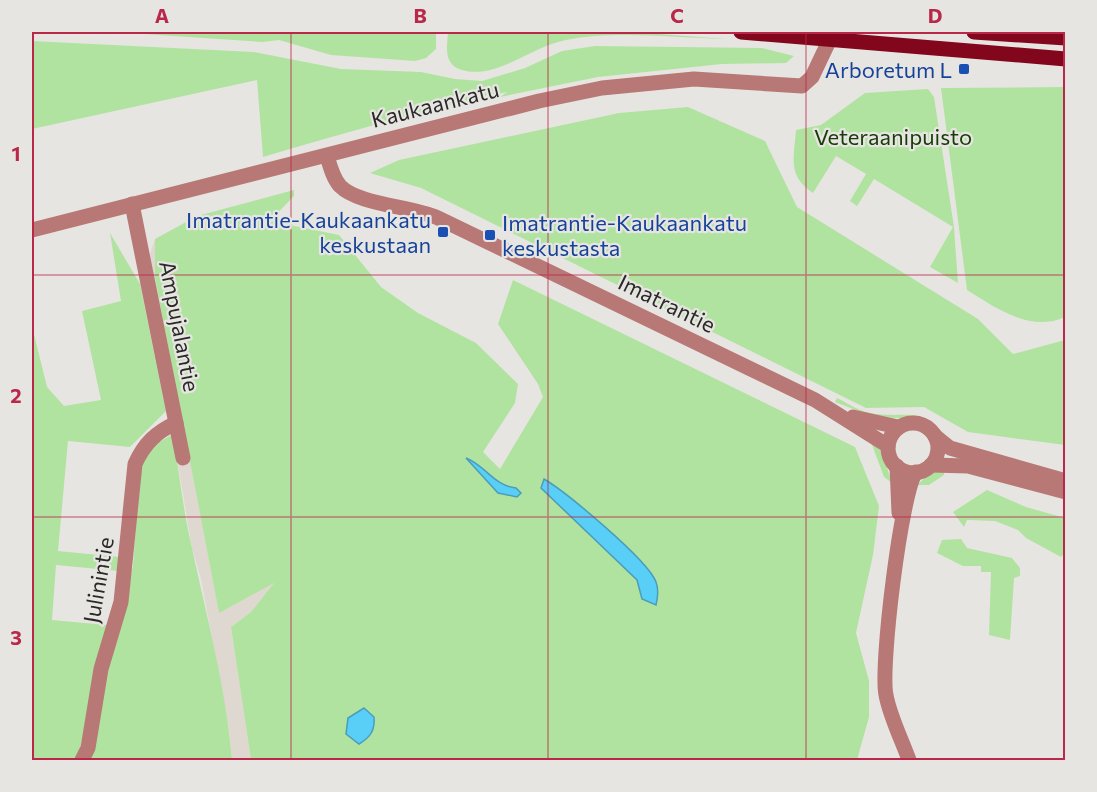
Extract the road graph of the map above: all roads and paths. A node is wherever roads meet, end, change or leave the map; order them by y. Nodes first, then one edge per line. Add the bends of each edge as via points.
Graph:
1 (741, 32) edge
2 (974, 32) edge
3 (831, 35) edge
4 (1065, 38) edge
5 (1065, 59) edge
6 (327, 156) junction
7 (132, 204) junction
8 (32, 230) edge
9 (836, 411) junction
10 (176, 423) junction
11 (898, 428) junction
12 (935, 436) junction
13 (888, 446) junction
14 (183, 458) dead end
15 (931, 465) junction
16 (897, 466) junction
17 (916, 472) junction
18 (1065, 481) edge
19 (1065, 492) edge
20 (900, 531) junction
21 (82, 760) edge
22 (909, 760) edge

1 - 3 main road
2 - 4 main road
3 - 5 main road
3 - 6 street, Kaukaankatu via 812,77 802,86 694,79 602,88 539,100
6 - 7 street, Kaukaankatu
6 - 9 street, Imatrantie via 335,179 350,194 410,207 438,218
7 - 8 street, Kaukaankatu
7 - 10 street, Ampujalantie
9 - 11 street, Imatrantie
9 - 13 street, Imatrantie
10 - 14 street, Ampujalantie
10 - 21 street, Julinintie via 149,441 135,464 121,602 100,669 88,748
11 - 12 street via 919,423
11 - 13 street
12 - 15 street via 938,451
12 - 18 street via 957,450
13 - 16 street
15 - 17 street
15 - 19 street via 968,466
16 - 17 street
16 - 20 street
17 - 20 street
20 - 22 street via 890,611 886,695

